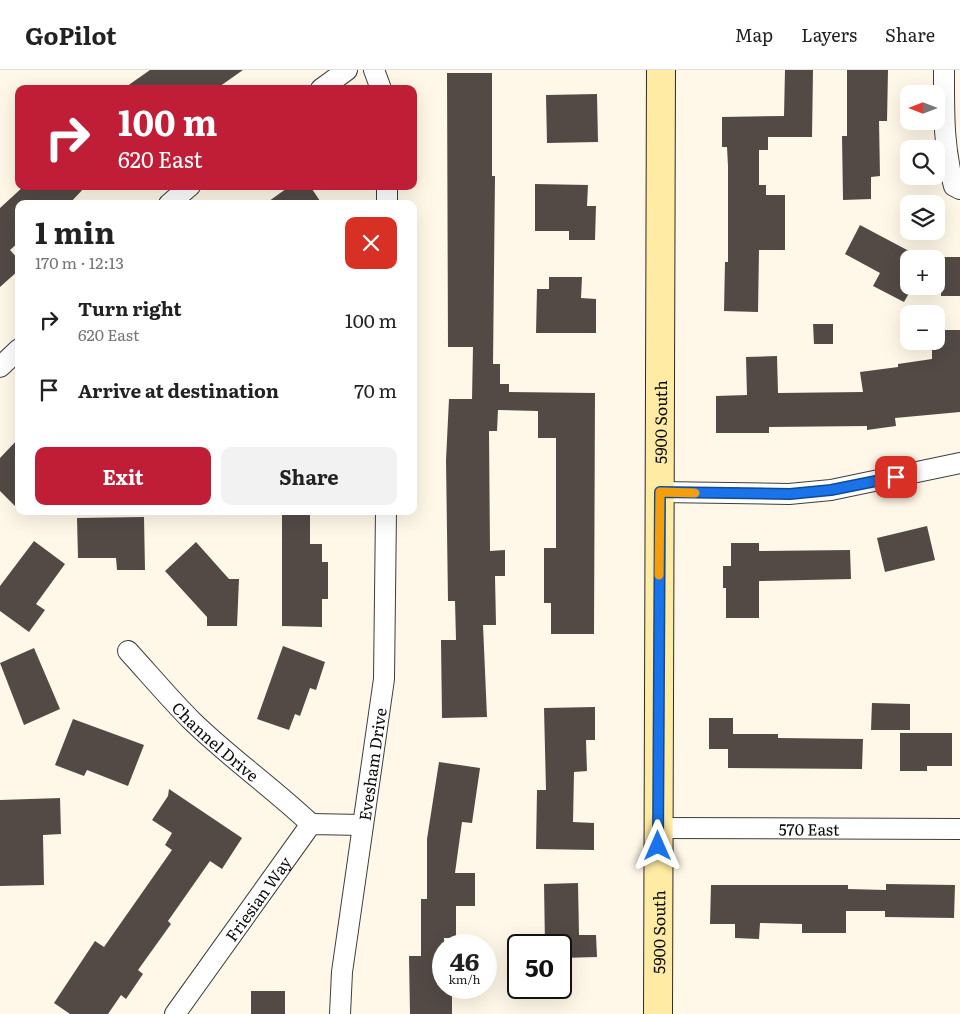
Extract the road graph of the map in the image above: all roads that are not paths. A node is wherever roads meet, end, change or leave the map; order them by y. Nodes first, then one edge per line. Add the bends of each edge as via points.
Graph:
1 (346, 70) edge
2 (374, 70) edge
3 (661, 70) edge
4 (944, 70) edge
5 (326, 85) edge
6 (380, 85) edge
7 (960, 189) edge
8 (185, 190) edge
9 (174, 200) edge
10 (15, 353) edge
11 (0, 367) edge
12 (960, 463) edge
13 (660, 492) junction
14 (386, 515) edge
15 (128, 650) dead end
16 (311, 824) junction
17 (362, 825) junction
18 (658, 828) junction
19 (960, 828) edge
20 (175, 1014) edge
21 (340, 1014) edge
22 (658, 1014) edge

1 - 5 street
2 - 6 street
3 - 13 main road, 5900 South
4 - 7 street via 947,161 954,186
8 - 9 street
10 - 11 street
12 - 13 street via 831,490 790,494
13 - 18 main road, 5900 South
14 - 17 street, Evesham Drive via 386,653
15 - 16 street, Channel Drive via 192,721
16 - 17 street
16 - 20 street, Friesian Way
17 - 21 street, Evesham Drive via 342,972
18 - 19 street, 570 East
18 - 22 main road, 5900 South

